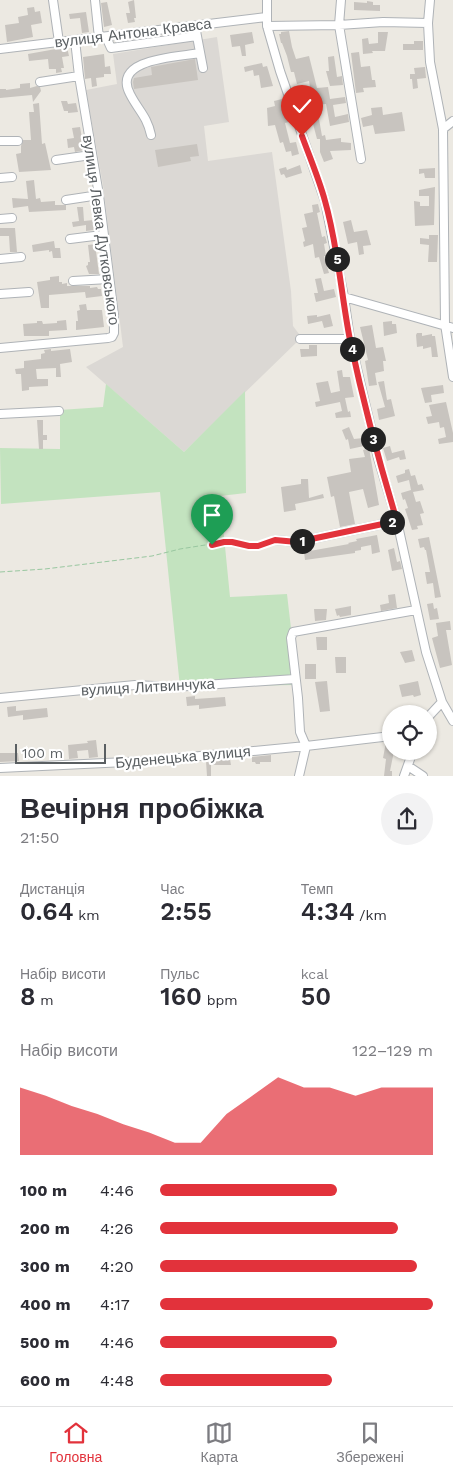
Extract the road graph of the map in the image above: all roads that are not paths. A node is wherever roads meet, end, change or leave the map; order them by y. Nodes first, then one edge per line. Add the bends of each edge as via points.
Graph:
1 (53, 0) edge
2 (95, 0) edge
3 (267, 0) edge
4 (341, 0) edge
5 (430, 0) edge
6 (266, 17) junction
7 (428, 23) junction
8 (195, 24) junction
9 (339, 25) junction
10 (267, 26) junction
11 (197, 36) junction
12 (102, 37) junction
13 (76, 40) junction
14 (59, 42) junction
15 (0, 49) edge
16 (200, 53) junction
17 (203, 68) dead end
18 (79, 76) junction
19 (40, 82) dead end
20 (453, 121) edge
21 (443, 130) junction
22 (152, 135) dead end
23 (18, 141) dead end
24 (0, 142) edge
25 (91, 155) junction
26 (361, 159) dead end
27 (56, 160) dead end
28 (12, 177) dead end
29 (0, 178) edge
30 (99, 195) junction
31 (66, 200) dead end
32 (12, 218) dead end
33 (0, 219) edge
34 (102, 235) junction
35 (444, 236) junction
36 (453, 238) edge
37 (70, 239) dead end
38 (21, 257) dead end
39 (0, 259) edge
40 (109, 279) junction
41 (72, 281) dead end
42 (29, 292) dead end
43 (0, 294) edge
44 (344, 297) junction
45 (445, 324) junction
46 (453, 328) edge
47 (300, 339) dead end
48 (350, 339) junction
49 (0, 348) edge
50 (453, 377) edge
51 (58, 411) dead end
52 (0, 414) edge
53 (397, 521) junction
54 (275, 540) road end
55 (416, 610) junction
56 (295, 679) junction
57 (0, 698) edge
58 (442, 702) junction
59 (437, 707) edge
60 (453, 721) edge
61 (382, 737) edge
62 (306, 746) junction
63 (410, 760) edge
64 (408, 766) junction
65 (0, 768) edge
66 (299, 776) edge
67 (404, 776) edge
68 (423, 776) edge

1 - 14 street
2 - 12 street
3 - 6 street
4 - 9 street
5 - 7 street
6 - 8 street, вулиця Антона Кравса
6 - 10 street
7 - 9 street
7 - 21 street via 430,62
8 - 11 street
8 - 12 street, вулиця Антона Кравса
9 - 10 street
9 - 26 street
10 - 44 street via 326,201
11 - 12 street via 112,48
11 - 16 street
12 - 13 street, вулиця Антона Кравса
13 - 14 street, вулиця Антона Кравса
13 - 18 street, вулиця Левка Дутковського
14 - 15 street, вулиця Антона Кравса
16 - 17 street
16 - 22 street via 146,62 126,78 129,93 148,122
18 - 19 street
18 - 25 street, вулиця Левка Дутковського
20 - 21 street
21 - 35 street
23 - 24 street
25 - 27 street
25 - 30 street, вулиця Левка Дутковського
28 - 29 street
30 - 31 street
30 - 34 street, вулиця Левка Дутковського
32 - 33 street
34 - 37 street
34 - 40 street, вулиця Левка Дутковського
35 - 36 street
35 - 45 street
38 - 39 street
40 - 41 street
40 - 49 street, вулиця Левка Дутковського via 114,315 112,337
42 - 43 street
44 - 45 street
44 - 48 street
45 - 46 street
45 - 50 street
47 - 48 street
48 - 53 street via 378,458
51 - 52 street
53 - 54 street via 297,542
53 - 55 street
55 - 56 street via 293,632
55 - 58 street
56 - 57 street, вулиця Литвинчука via 174,687 135,685
56 - 62 street via 300,732
58 - 59 street
58 - 60 street
61 - 62 street, Буденецька вулиця
62 - 65 street, Буденецька вулиця via 147,761
62 - 66 street
63 - 64 street
64 - 67 street
64 - 68 street

